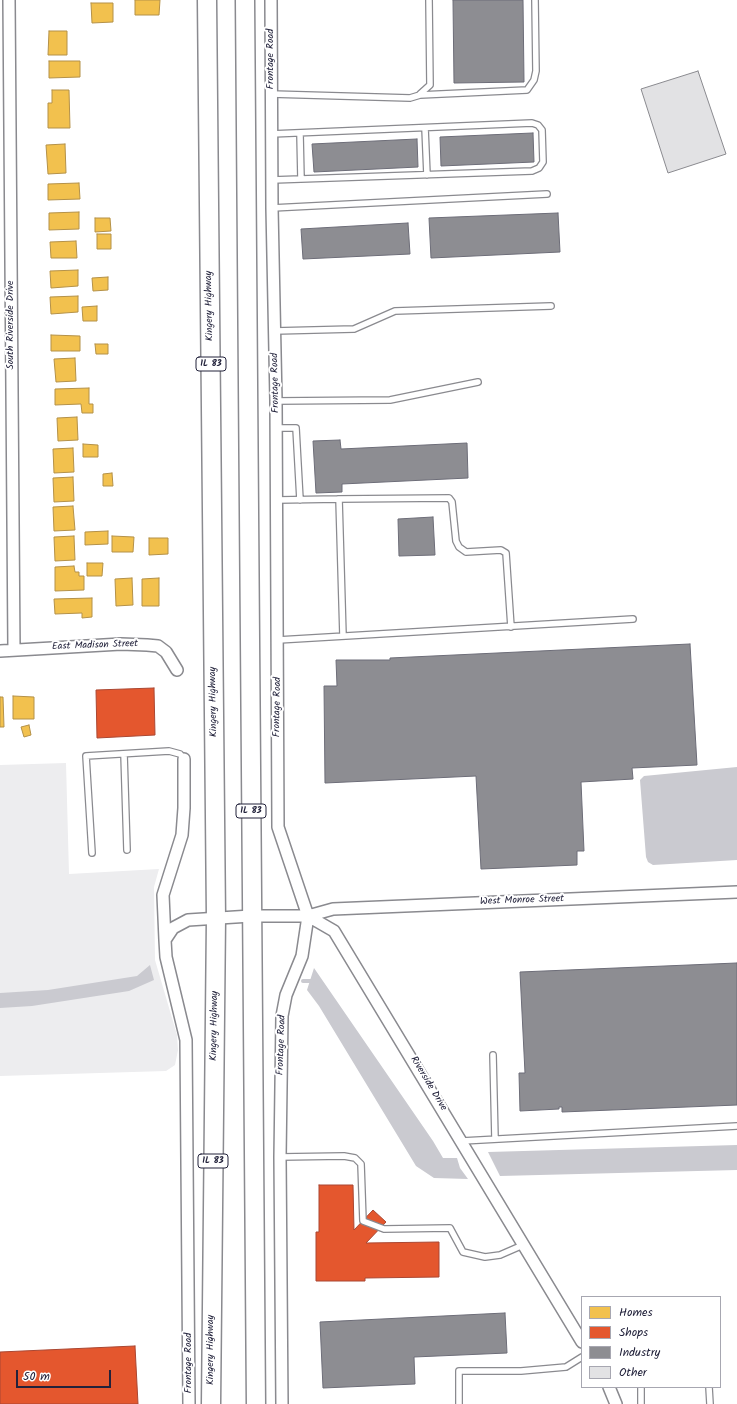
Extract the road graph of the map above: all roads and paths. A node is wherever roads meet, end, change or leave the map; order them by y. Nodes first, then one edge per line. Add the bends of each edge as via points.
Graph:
1 (9, 0) edge
2 (207, 0) edge
3 (245, 0) edge
4 (271, 0) edge
5 (429, 0) edge
6 (535, 0) edge
7 (271, 94) junction
8 (420, 95) junction
9 (425, 128) junction
10 (271, 134) junction
11 (300, 134) junction
12 (427, 175) junction
13 (301, 179) junction
14 (272, 180) junction
15 (547, 194) dead end
16 (272, 208) junction
17 (551, 306) dead end
18 (274, 331) junction
19 (478, 382) dead end
20 (276, 401) junction
21 (277, 428) junction
22 (277, 500) junction
23 (300, 500) junction
24 (338, 500) junction
25 (633, 619) dead end
26 (511, 627) junction
27 (343, 636) junction
28 (278, 640) junction
29 (14, 650) junction
30 (0, 651) edge
31 (177, 670) dead end
32 (124, 754) junction
33 (184, 759) joint
34 (127, 850) dead end
35 (92, 853) dead end
36 (737, 892) edge
37 (252, 916) junction
38 (308, 916) junction
39 (216, 918) junction
40 (166, 940) junction
41 (493, 1055) dead end
42 (737, 1126) edge
43 (495, 1139) junction
44 (462, 1141) junction
45 (280, 1157) junction
46 (523, 1245) junction
47 (581, 1340) edge
48 (581, 1358) edge
49 (609, 1388) edge
50 (641, 1388) edge
51 (709, 1388) edge
52 (189, 1404) edge
53 (211, 1404) edge
54 (256, 1404) edge
55 (282, 1404) edge
56 (459, 1404) edge
57 (616, 1404) edge
58 (642, 1404) edge
59 (710, 1404) edge

1 - 29 street, South Riverside Drive
2 - 39 highway, Kingery Highway / IL 83
3 - 37 highway, IL 83
4 - 7 street, Frontage Road
5 - 8 lane via 430,85
6 - 8 lane via 536,70 534,80 527,90
7 - 8 lane via 410,98
7 - 10 street, Frontage Road
9 - 11 lane
9 - 12 lane
9 - 12 lane via 532,123 542,130 543,162 539,168
10 - 11 lane
10 - 14 street, Frontage Road
11 - 13 lane
12 - 13 lane
13 - 14 lane
14 - 16 street, Frontage Road
15 - 16 lane
16 - 18 street, Frontage Road
17 - 18 lane via 395,311 354,329
18 - 20 street, Frontage Road
19 - 20 lane via 390,400
20 - 21 street, Frontage Road
21 - 22 street, Frontage Road
21 - 23 lane via 296,428
22 - 23 lane
22 - 28 street, Frontage Road
23 - 24 lane
24 - 26 lane via 450,498 459,547 466,552 501,550 506,553
24 - 27 lane
25 - 26 lane
26 - 27 lane
27 - 28 lane
28 - 38 street, Frontage Road via 278,827
29 - 30 street, East Madison Street
29 - 31 street, East Madison Street via 121,644 158,646 166,652
32 - 33 lane via 169,751 180,754
32 - 34 lane
32 - 35 lane via 86,756
33 - 40 street, Frontage Road via 182,835 163,895
36 - 38 street, West Monroe Street via 333,909
37 - 38 street, Riverside Drive
37 - 39 street, Riverside Drive
37 - 54 highway, IL 83
38 - 44 street, Riverside Drive via 334,931
38 - 45 street, Frontage Road via 302,956 286,995 282,1016
39 - 40 street via 188,920 173,928
39 - 53 highway, Kingery Highway / IL 83
40 - 52 street, Frontage Road via 166,957 186,1040
41 - 43 lane
42 - 43 lane
43 - 44 lane
44 - 46 street, Riverside Drive
45 - 46 lane via 355,1158 361,1164 363,1221 384,1229 450,1228 462,1252 485,1257 500,1255
45 - 55 street, Frontage Road
46 - 47 street, Riverside Drive
48 - 56 lane via 566,1367 521,1371 459,1371
49 - 57 street
50 - 58 lane
51 - 59 lane

